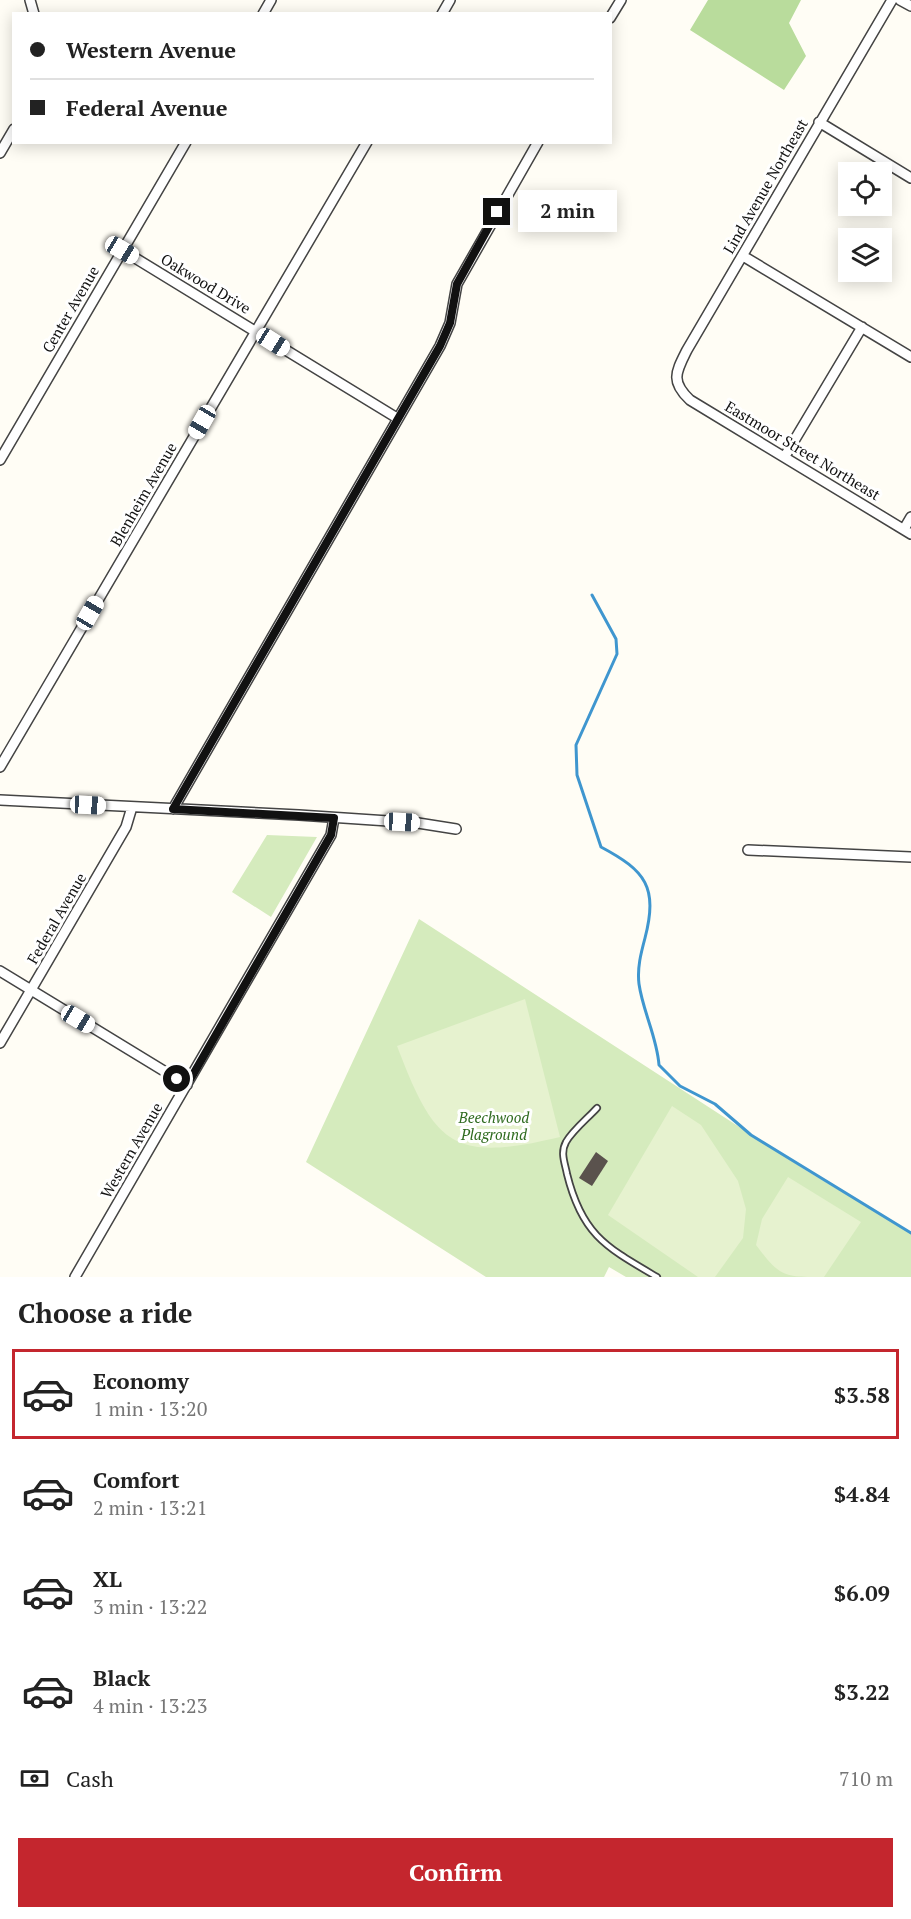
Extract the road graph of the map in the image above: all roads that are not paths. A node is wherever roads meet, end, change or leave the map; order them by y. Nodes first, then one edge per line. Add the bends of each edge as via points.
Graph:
1 (621, 0) edge
2 (892, 0) edge
3 (900, 0) edge
4 (911, 6) edge
5 (612, 15) edge
6 (819, 122) junction
7 (12, 132) edge
8 (185, 144) edge
9 (366, 144) edge
10 (537, 144) edge
11 (0, 153) edge
12 (911, 178) edge
13 (122, 250) junction
14 (743, 256) junction
15 (862, 327) junction
16 (255, 331) junction
17 (911, 357) edge
18 (680, 390) joint
19 (397, 418) junction
20 (785, 456) junction
21 (0, 460) edge
22 (911, 517) edge
23 (907, 531) edge
24 (0, 767) edge
25 (0, 800) edge
26 (132, 807) junction
27 (173, 809) junction
28 (334, 818) junction
29 (456, 829) dead end
30 (748, 850) dead end
31 (911, 857) edge
32 (0, 971) edge
33 (31, 990) junction
34 (0, 1043) edge
35 (187, 1085) junction
36 (597, 1108) dead end
37 (75, 1277) edge
38 (657, 1277) edge

1 - 5 street
2 - 6 street, Lind Avenue Northeast
3 - 4 street
6 - 12 street
6 - 14 street, Lind Avenue Northeast
7 - 11 street
8 - 13 street, Center Avenue
9 - 16 street, Blenheim Avenue
10 - 19 street via 457,284 447,331
13 - 16 street, Oakwood Drive
13 - 21 street, Center Avenue
14 - 15 street
14 - 18 street, Lind Avenue Northeast via 679,367 676,377
15 - 17 street
15 - 20 street
16 - 19 street, Oakwood Drive
16 - 24 street, Blenheim Avenue
18 - 20 street, Eastmoor Street Northeast
19 - 27 street
20 - 23 street, Eastmoor Street Northeast
22 - 23 street
25 - 26 street
26 - 27 street
26 - 33 street, Federal Avenue via 126,826
27 - 28 street
28 - 29 street
28 - 35 street, Western Avenue via 331,835
30 - 31 street
32 - 33 street
33 - 34 street, Federal Avenue
33 - 35 street
35 - 37 street, Western Avenue
36 - 38 lane via 566,1142 562,1154 571,1189 589,1229 613,1251

